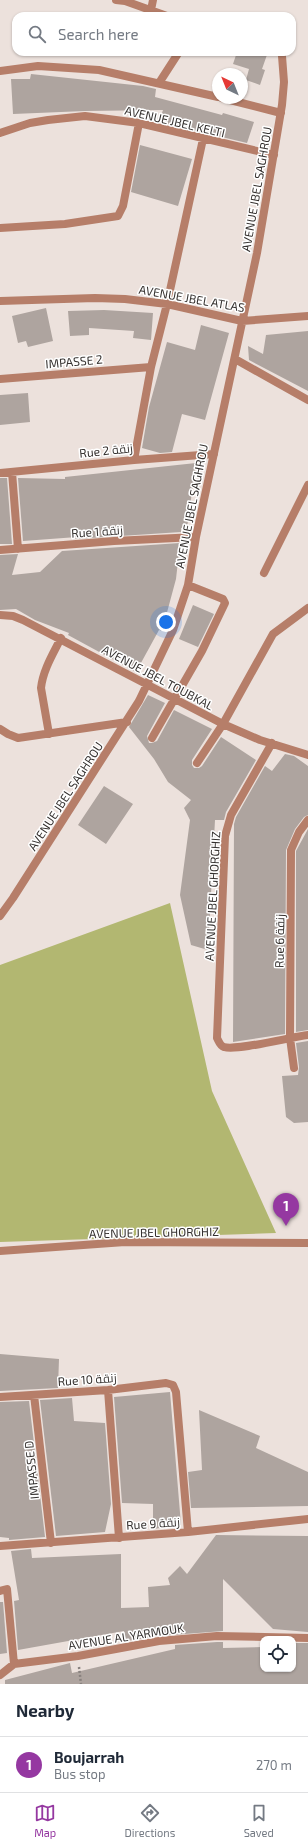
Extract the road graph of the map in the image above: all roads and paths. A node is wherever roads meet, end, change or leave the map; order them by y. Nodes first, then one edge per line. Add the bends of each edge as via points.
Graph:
1 (116, 0) edge
2 (153, 0) edge
3 (125, 1) edge
4 (150, 10) junction
5 (156, 12) edge
6 (176, 56) edge
7 (282, 56) dead end
8 (0, 71) edge
9 (159, 83) junction
10 (212, 96) edge
11 (246, 104) edge
12 (281, 113) junction
13 (139, 123) junction
14 (0, 133) edge
15 (203, 139) junction
16 (274, 155) junction
17 (0, 228) edge
18 (0, 301) edge
19 (167, 304) junction
20 (308, 316) edge
21 (242, 321) junction
22 (236, 359) junction
23 (151, 367) junction
24 (0, 379) edge
25 (308, 400) edge
26 (214, 454) junction
27 (134, 460) junction
28 (12, 472) junction
29 (0, 473) edge
30 (308, 485) edge
31 (196, 537) junction
32 (18, 549) junction
33 (0, 550) edge
34 (264, 573) dead end
35 (188, 585) junction
36 (307, 610) edge
37 (0, 615) edge
38 (61, 638) junction
39 (146, 685) junction
40 (175, 699) junction
41 (127, 722) junction
42 (223, 724) junction
43 (0, 729) edge
44 (49, 734) junction
45 (152, 738) dead end
46 (272, 743) junction
47 (308, 755) edge
48 (197, 763) dead end
49 (308, 820) edge
50 (0, 916) edge
51 (308, 1035) edge
52 (290, 1038) junction
53 (294, 1068) dead end
54 (308, 1243) edge
55 (0, 1252) edge
56 (108, 1390) junction
57 (34, 1395) junction
58 (0, 1397) edge
59 (308, 1519) edge
60 (188, 1532) junction
61 (119, 1538) junction
62 (51, 1543) junction
63 (0, 1546) edge
64 (3, 1590) edge
65 (308, 1638) edge
66 (78, 1656) junction
67 (14, 1664) junction
68 (1, 1675) edge
69 (2, 1684) edge
70 (81, 1684) edge

1 - 3 street
2 - 4 street
3 - 4 street
4 - 5 street
6 - 9 street
7 - 12 street, AVENUE JBEL SAGHROU via 284,88
8 - 9 street via 38,66 99,70
9 - 10 street
11 - 12 street
12 - 16 street, AVENUE JBEL SAGHROU
13 - 14 street, AVENUE JBEL KELTI via 69,116 30,123
13 - 15 street, AVENUE JBEL KELTI
13 - 17 street via 123,206 118,216 65,224
15 - 16 street, AVENUE JBEL KELTI
15 - 19 street
16 - 21 street, AVENUE JBEL SAGHROU
18 - 19 street, AVENUE JBEL ATLAS via 95,298
19 - 21 street, AVENUE JBEL ATLAS
19 - 23 street
20 - 21 street, AVENUE JBEL ATLAS
21 - 22 street, AVENUE JBEL SAGHROU
22 - 25 street
22 - 26 street, AVENUE JBEL SAGHROU
23 - 24 street, IMPASSE 2
23 - 27 street
26 - 27 street, Rue 2 زنقة
26 - 31 street, AVENUE JBEL SAGHROU
27 - 28 street, Rue 2 زنقة
28 - 29 street, Rue 2 زنقة
28 - 32 street
30 - 34 street
31 - 32 street, Rue 1 زنقة
31 - 35 street, AVENUE JBEL SAGHROU
32 - 33 street, Rue 1 زنقة
35 - 39 street, AVENUE JBEL SAGHROU via 173,630
35 - 40 street via 223,599 225,603
36 - 42 street via 273,634
37 - 38 street, AVENUE JBEL TOUBKAL via 13,616
38 - 39 street, AVENUE JBEL TOUBKAL
38 - 44 street via 41,682
39 - 40 street, AVENUE JBEL TOUBKAL
39 - 41 street, AVENUE JBEL SAGHROU
40 - 42 street, AVENUE JBEL TOUBKAL
40 - 45 street
41 - 44 street
41 - 50 street, AVENUE JBEL SAGHROU
42 - 46 street, AVENUE JBEL TOUBKAL
42 - 48 street
43 - 44 street via 18,738
46 - 47 street, AVENUE JBEL TOUBKAL
46 - 52 street, AVENUE JBEL GHORGHIZ via 231,815 225,836 217,1038 223,1047 236,1048
49 - 52 street, Rue 6 زنقة via 291,850
51 - 52 street
52 - 53 street, Rue 6 زنقة
54 - 55 street, AVENUE JBEL GHORGHIZ via 125,1242
56 - 57 street, Rue 10 زنقة
56 - 60 street, Rue 10 زنقة via 166,1383 174,1388 183,1454
56 - 61 street
57 - 58 street, Rue 10 زنقة
57 - 62 street, IMPASSE D
59 - 60 street, Rue 9 زنقة
60 - 61 street, Rue 9 زنقة
61 - 62 street, Rue 9 زنقة
62 - 63 street, Rue 9 زنقة
64 - 67 street
65 - 66 street, AVENUE AL YARMOUK via 188,1638
66 - 67 street, AVENUE AL YARMOUK
66 - 70 path
67 - 68 street
68 - 69 street

